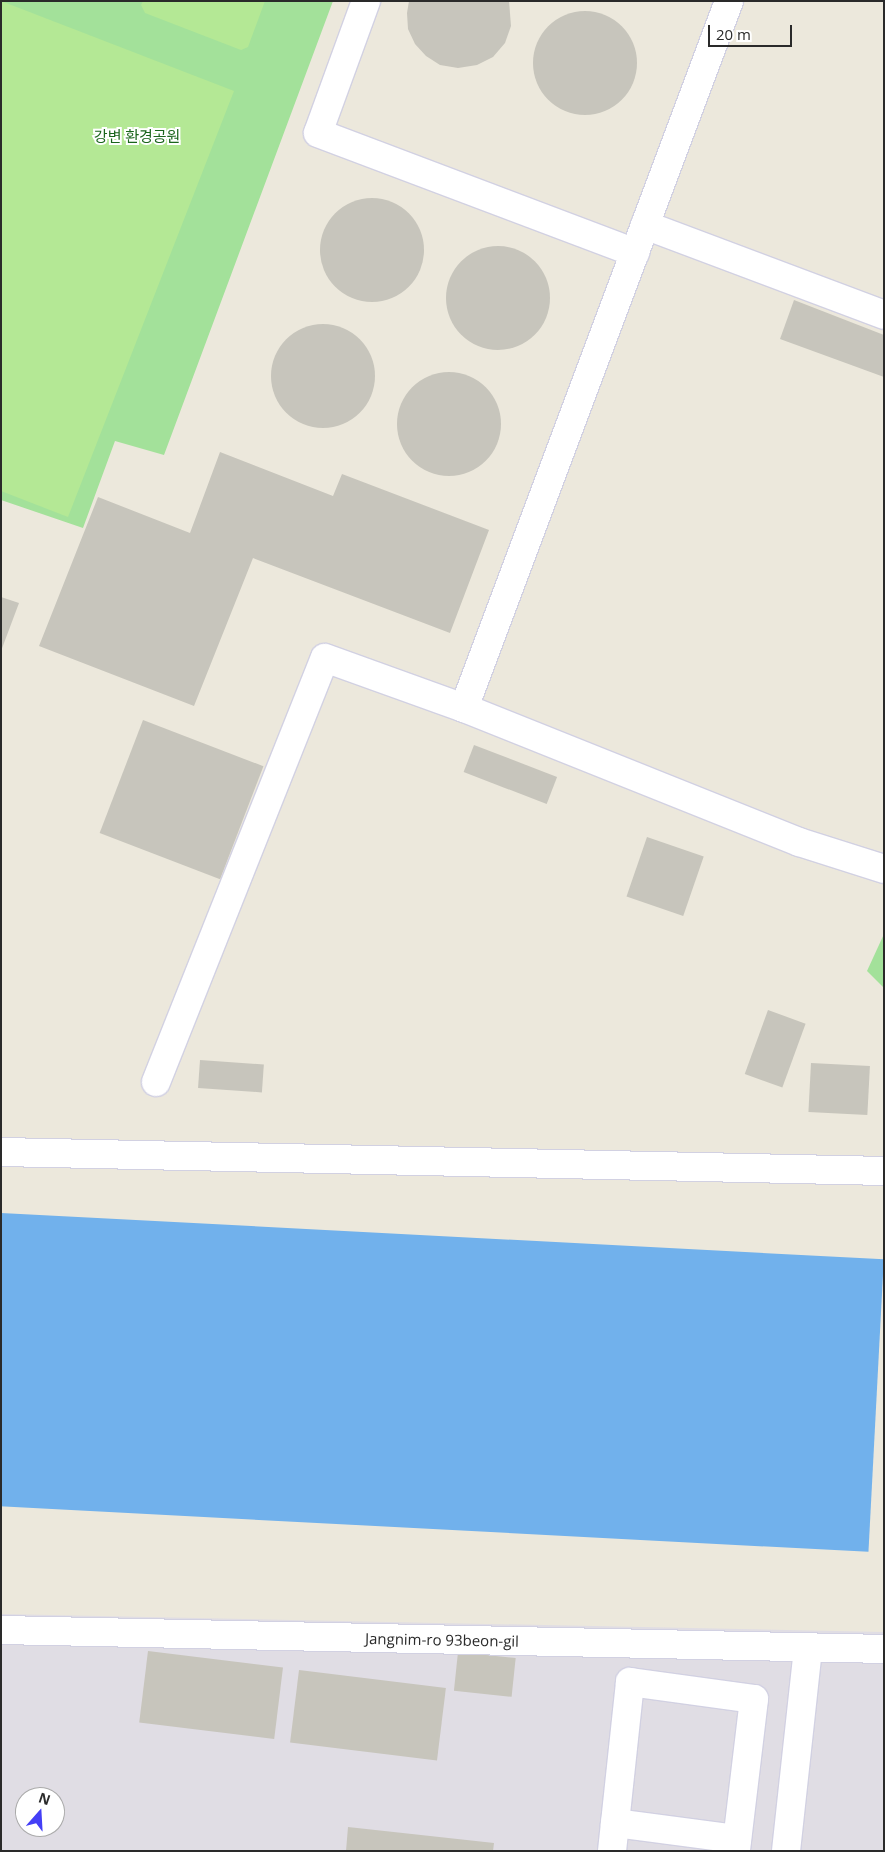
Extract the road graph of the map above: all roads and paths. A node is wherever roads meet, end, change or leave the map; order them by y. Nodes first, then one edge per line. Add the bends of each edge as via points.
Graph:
1 (366, 1) edge
2 (729, 1) edge
3 (645, 225) junction
4 (635, 253) junction
5 (884, 315) edge
6 (464, 708) junction
7 (884, 869) edge
8 (156, 1082) dead end
9 (1, 1152) edge
10 (884, 1171) edge
11 (1, 1630) edge
12 (808, 1648) junction
13 (884, 1649) edge
14 (615, 1823) junction
15 (737, 1845) edge
16 (612, 1851) edge
17 (786, 1851) edge

1 - 4 street via 318,133
2 - 3 street
3 - 4 street
3 - 5 street
4 - 6 street
6 - 7 street via 799,842
6 - 8 street via 325,658
9 - 10 street
11 - 12 street, Jangnim-ro 93beon-gil
12 - 13 street, Jangnim-ro 93beon-gil
12 - 17 street
14 - 15 street
14 - 15 street via 630,1682 754,1699
14 - 16 street

